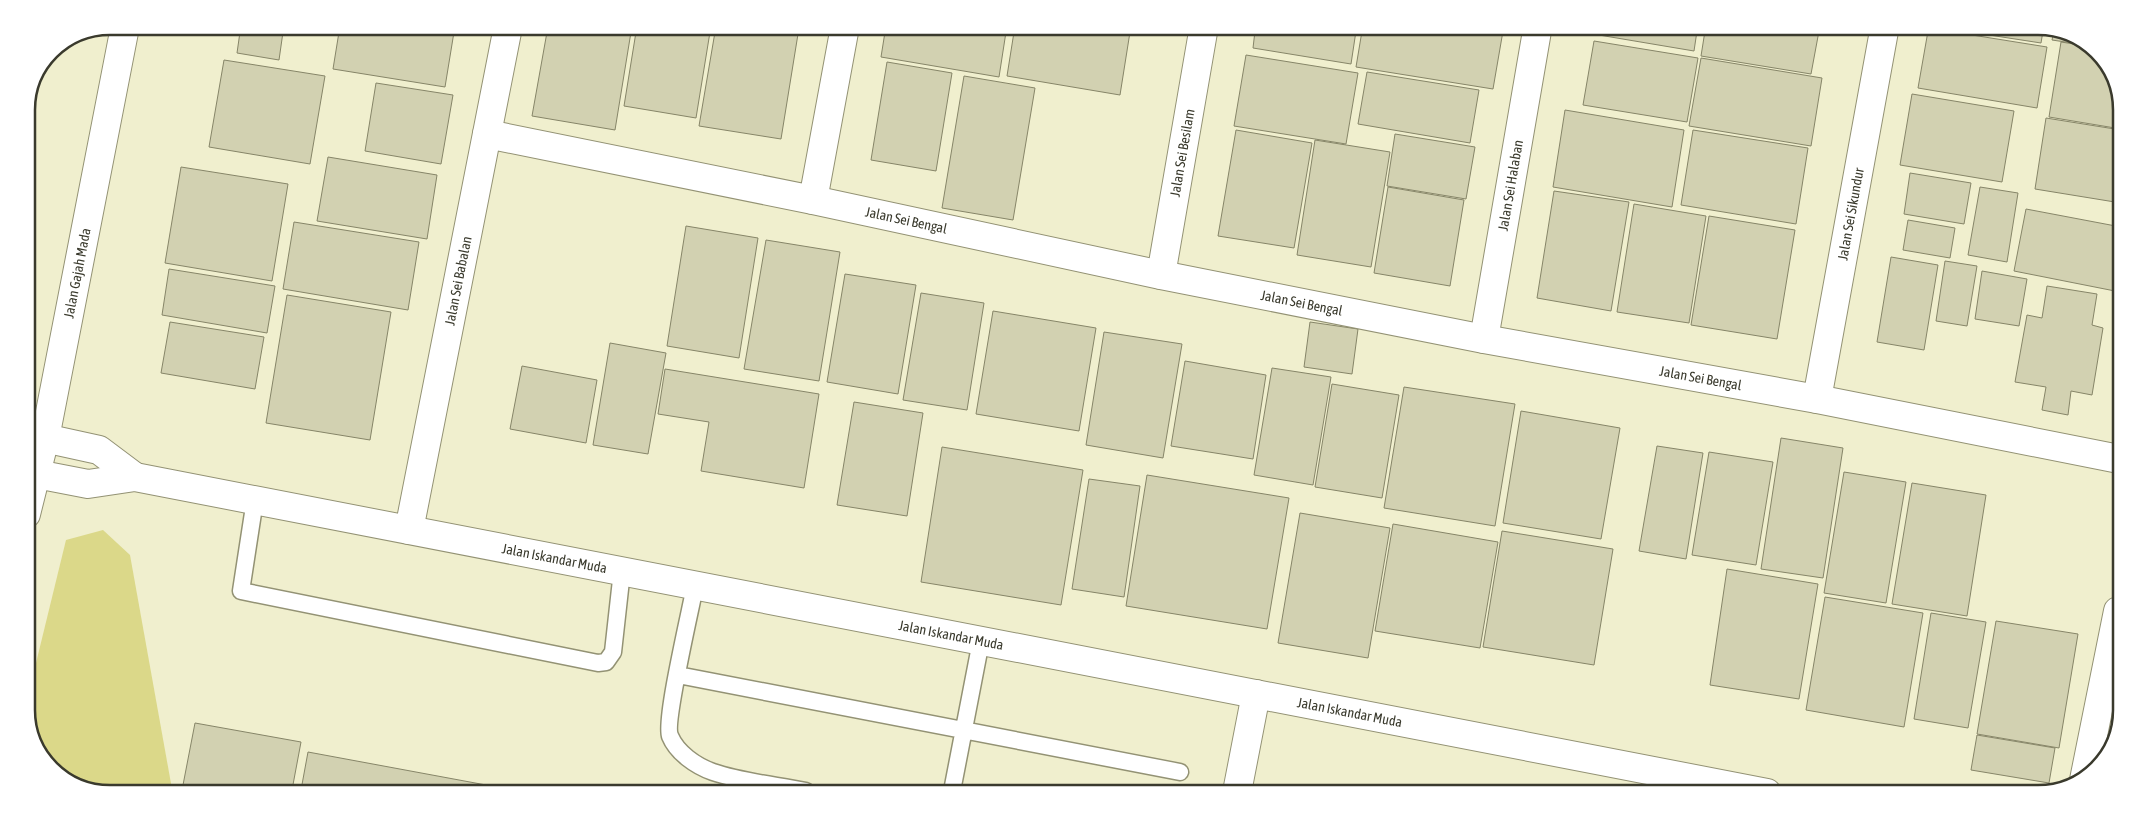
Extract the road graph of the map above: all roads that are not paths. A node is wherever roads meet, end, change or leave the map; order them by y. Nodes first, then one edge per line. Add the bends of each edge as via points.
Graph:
1 (123, 35) edge
2 (506, 35) edge
3 (843, 35) edge
4 (1202, 35) edge
5 (1536, 35) edge
6 (1883, 35) edge
7 (487, 134) junction
8 (813, 200) junction
9 (1160, 275) junction
10 (1484, 338) junction
11 (1817, 399) junction
12 (36, 436) edge
13 (2113, 458) edge
14 (35, 474) edge
15 (135, 477) junction
16 (255, 500) junction
17 (409, 530) junction
18 (622, 572) junction
19 (695, 586) junction
20 (2113, 636) edge
21 (981, 640) junction
22 (678, 676) junction
23 (1256, 694) junction
24 (964, 731) junction
25 (2087, 766) edge
26 (1180, 772) dead end
27 (777, 785) edge
28 (953, 785) edge
29 (1238, 785) edge
30 (1726, 785) edge

1 - 12 street, Jalan Gajah Mada
2 - 7 street, Jalan Sei Babalan
3 - 8 street
4 - 9 street, Jalan Sei Besilam
5 - 10 street, Jalan Sei Halaban
6 - 11 street, Jalan Sei Sikundur
7 - 8 street, Jalan Sei Bengal
7 - 17 street, Jalan Sei Babalan
8 - 9 street, Jalan Sei Bengal
9 - 10 street, Jalan Sei Bengal
10 - 11 street, Jalan Sei Bengal
11 - 13 street, Jalan Sei Bengal
12 - 15 street, Jalan Iskandar Muda via 99,450
14 - 15 street, Jalan Iskandar Muda via 88,484
15 - 16 street, Jalan Iskandar Muda
16 - 17 street, Jalan Iskandar Muda
16 - 18 lane via 241,591 598,663 606,662 613,652
17 - 18 street, Jalan Iskandar Muda
18 - 19 street, Jalan Iskandar Muda
19 - 21 street, Jalan Iskandar Muda
19 - 22 lane
20 - 25 street
21 - 23 street, Jalan Iskandar Muda
21 - 24 lane
22 - 24 lane
22 - 27 lane via 669,734 683,754 713,772
23 - 29 street
23 - 30 street, Jalan Iskandar Muda
24 - 26 lane
24 - 28 lane

